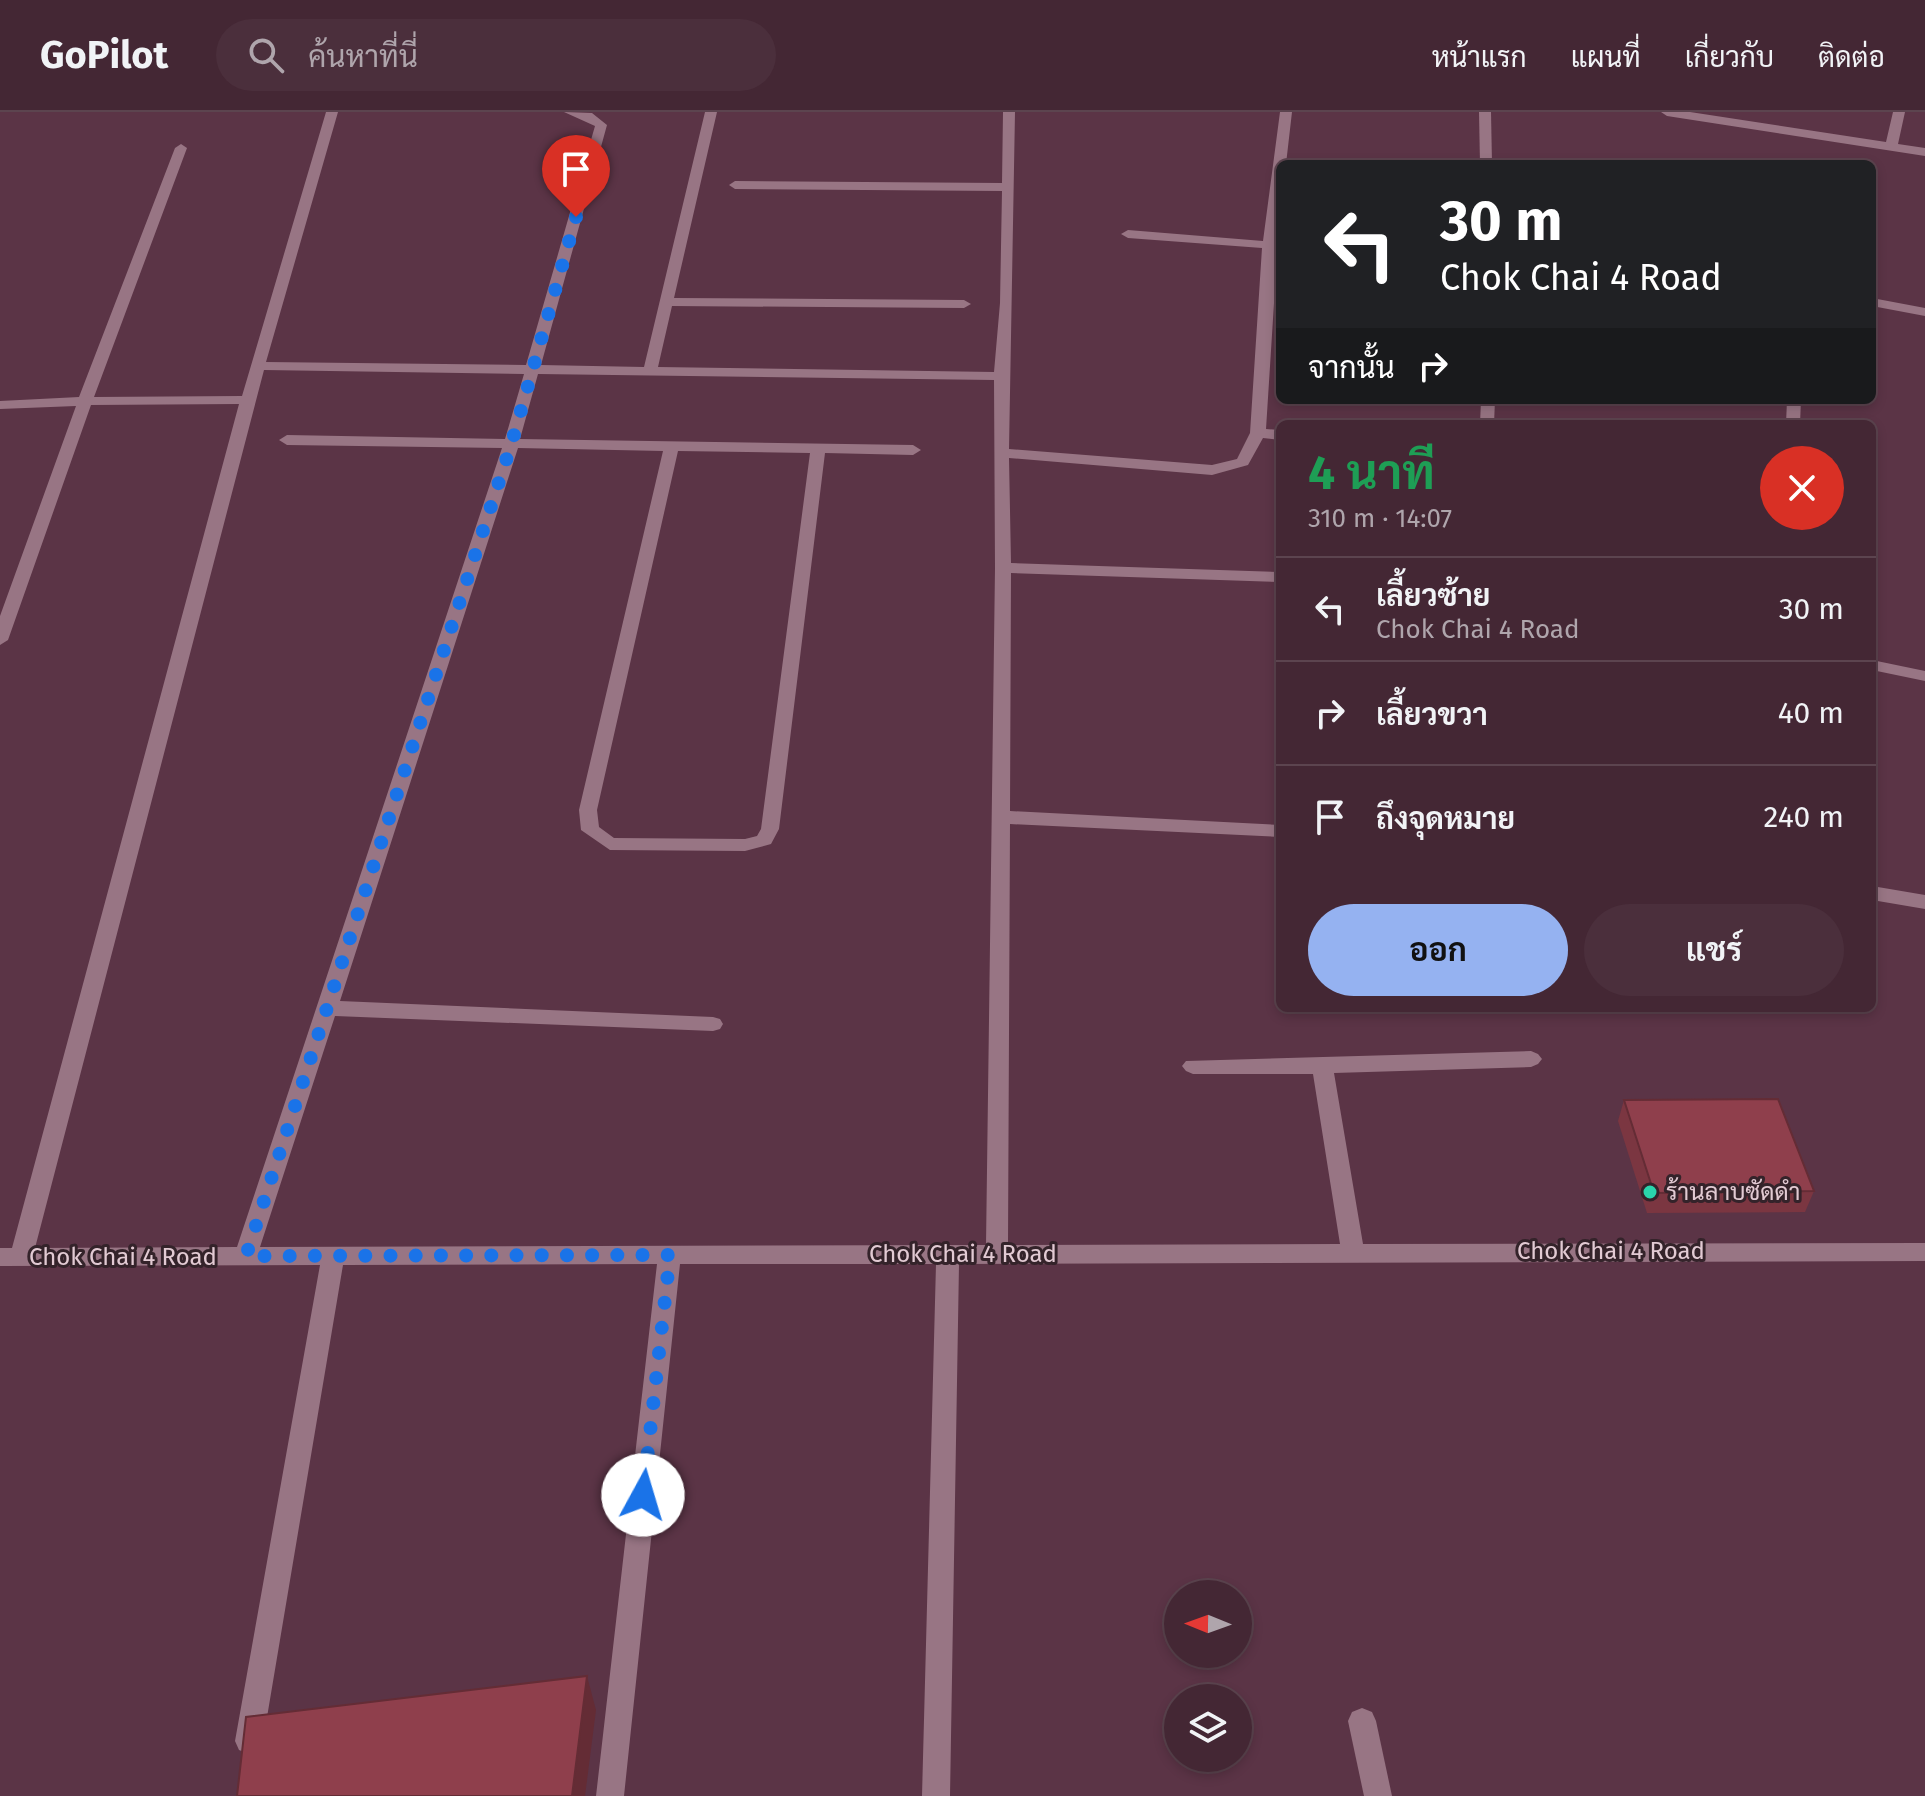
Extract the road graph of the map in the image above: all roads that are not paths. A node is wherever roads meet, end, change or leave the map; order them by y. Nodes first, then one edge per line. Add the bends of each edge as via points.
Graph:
1 (332, 112) edge
2 (570, 112) edge
3 (711, 112) edge
4 (1009, 112) edge
5 (1286, 112) edge
6 (1485, 112) edge
7 (1667, 112) edge
8 (1899, 112) edge
9 (1691, 114) edge
10 (1891, 146) junction
11 (181, 148) dead end
12 (1925, 152) edge
13 (1280, 160) edge
14 (1486, 160) edge
15 (735, 185) dead end
16 (1007, 187) junction
17 (1276, 190) edge
18 (1128, 234) dead end
19 (1269, 245) junction
20 (668, 302) junction
21 (1876, 303) edge
22 (964, 304) dead end
23 (1925, 312) edge
24 (259, 366) junction
25 (650, 370) junction
26 (534, 371) junction
27 (1001, 376) junction
28 (248, 400) junction
29 (85, 401) junction
30 (0, 405) edge
31 (1258, 433) junction
32 (1276, 435) edge
33 (287, 440) dead end
34 (512, 442) junction
35 (672, 445) junction
36 (818, 448) junction
37 (913, 450) dead end
38 (1004, 453) junction
39 (1003, 568) junction
40 (1276, 577) edge
41 (0, 640) edge
42 (1876, 666) edge
43 (1925, 676) edge
44 (1000, 817) junction
45 (1276, 831) edge
46 (1876, 894) edge
47 (1925, 902) edge
48 (328, 1008) junction
49 (713, 1024) dead end
50 (1531, 1059) dead end
51 (1193, 1066) dead end
52 (1322, 1066) junction
53 (1353, 1252) junction
54 (1925, 1252) edge
55 (948, 1254) junction
56 (997, 1254) junction
57 (670, 1255) junction
58 (246, 1256) junction
59 (333, 1256) junction
60 (10, 1257) edge
61 (1362, 1721) dead end
62 (244, 1765) edge
63 (610, 1796) edge
64 (936, 1796) edge
65 (1378, 1796) edge

1 - 24 street
2 - 26 street via 601,125
3 - 20 street
4 - 16 street
5 - 13 street
6 - 14 street
7 - 9 street
8 - 10 street
9 - 10 street
10 - 12 street
11 - 29 street
15 - 16 street
16 - 27 street
17 - 19 street
18 - 19 street
19 - 31 street
20 - 22 street
20 - 25 street
21 - 23 street
24 - 26 street
24 - 28 street
25 - 26 street
25 - 27 street
26 - 34 street
27 - 38 street
28 - 29 street
28 - 60 street
29 - 30 street
29 - 41 street
31 - 32 street
31 - 38 street via 1243,462 1212,470
33 - 34 street
34 - 35 street
34 - 48 street
35 - 36 street
35 - 36 street via 588,810 590,830 610,844 745,845 764,840 770,829
36 - 37 street
38 - 39 street
39 - 40 street
39 - 44 street
42 - 43 street
44 - 45 street
44 - 56 street
46 - 47 street
48 - 49 street
48 - 58 street
50 - 52 street
51 - 52 street
52 - 53 street
53 - 54 street, Chok Chai 4 Road
53 - 56 street, Chok Chai 4 Road
55 - 56 street, Chok Chai 4 Road
55 - 57 street, Chok Chai 4 Road
55 - 64 street
57 - 59 street, Chok Chai 4 Road
57 - 63 street
58 - 59 street, Chok Chai 4 Road
58 - 60 street, Chok Chai 4 Road
59 - 62 street
61 - 65 street

